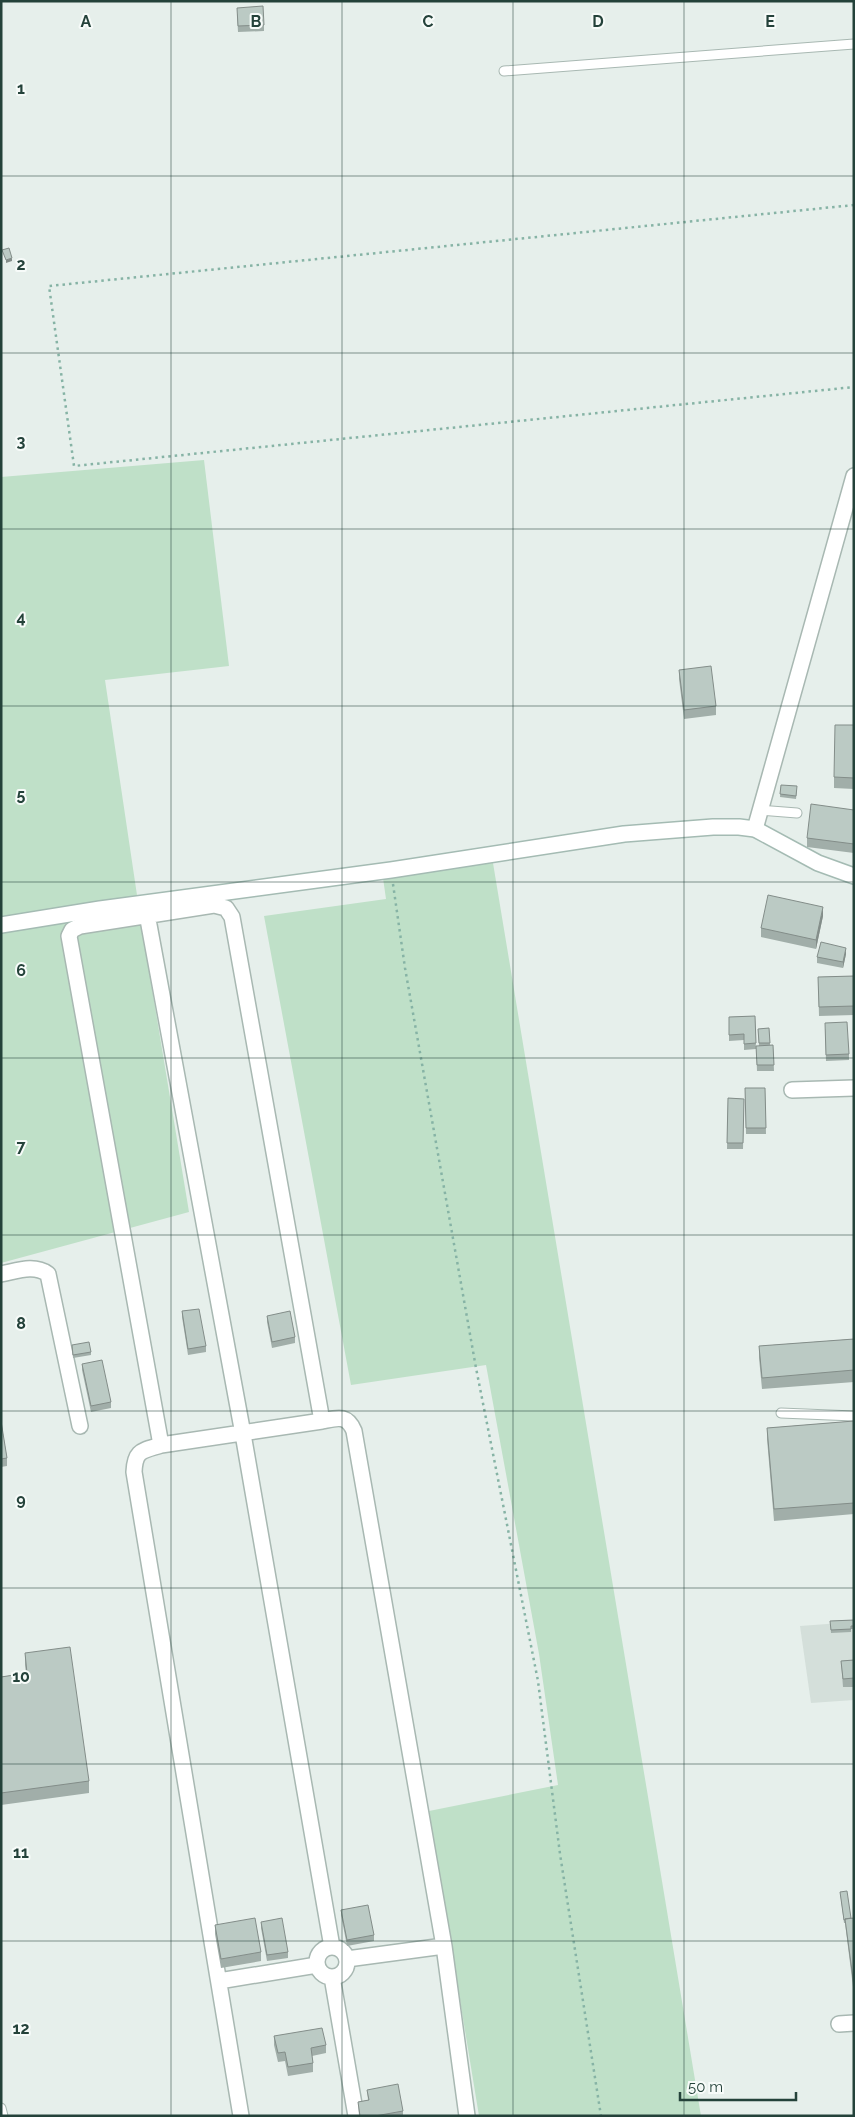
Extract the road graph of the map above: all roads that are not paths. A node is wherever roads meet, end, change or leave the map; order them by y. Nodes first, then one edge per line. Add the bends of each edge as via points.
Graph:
1 (854, 44) edge
2 (504, 71) dead end
3 (854, 476) edge
4 (760, 810) junction
5 (797, 813) dead end
6 (755, 829) junction
7 (854, 876) edge
8 (147, 914) junction
9 (1, 925) edge
10 (854, 1088) edge
11 (792, 1090) dead end
12 (1, 1274) edge
13 (781, 1413) dead end
14 (854, 1416) edge
15 (322, 1421) junction
16 (80, 1426) dead end
17 (243, 1434) junction
18 (161, 1445) junction
19 (444, 1946) junction
20 (332, 1947) junction
21 (347, 1959) junction
22 (317, 1965) junction
23 (332, 1977) junction
24 (219, 1981) junction
25 (1, 2108) edge
26 (3, 2116) edge
27 (241, 2116) edge
28 (356, 2116) edge
29 (467, 2116) edge

1 - 2 lane
3 - 4 street
4 - 5 lane
4 - 6 street
6 - 7 street via 818,863
6 - 9 street via 713,827 624,834
8 - 15 street via 214,905 226,908 232,917
8 - 17 street
8 - 18 street via 80,926 69,936
10 - 11 street
12 - 16 street via 33,1268 48,1274
13 - 14 lane
15 - 17 street
15 - 19 street via 345,1419 354,1431
17 - 18 street
17 - 20 street
18 - 24 street via 140,1452 134,1472
19 - 21 street
19 - 29 street
20 - 21 street via 342,1950
20 - 22 street via 320,1952
21 - 23 street via 344,1972
22 - 23 street via 323,1974
22 - 24 street
23 - 28 street
24 - 27 street
25 - 26 lane

